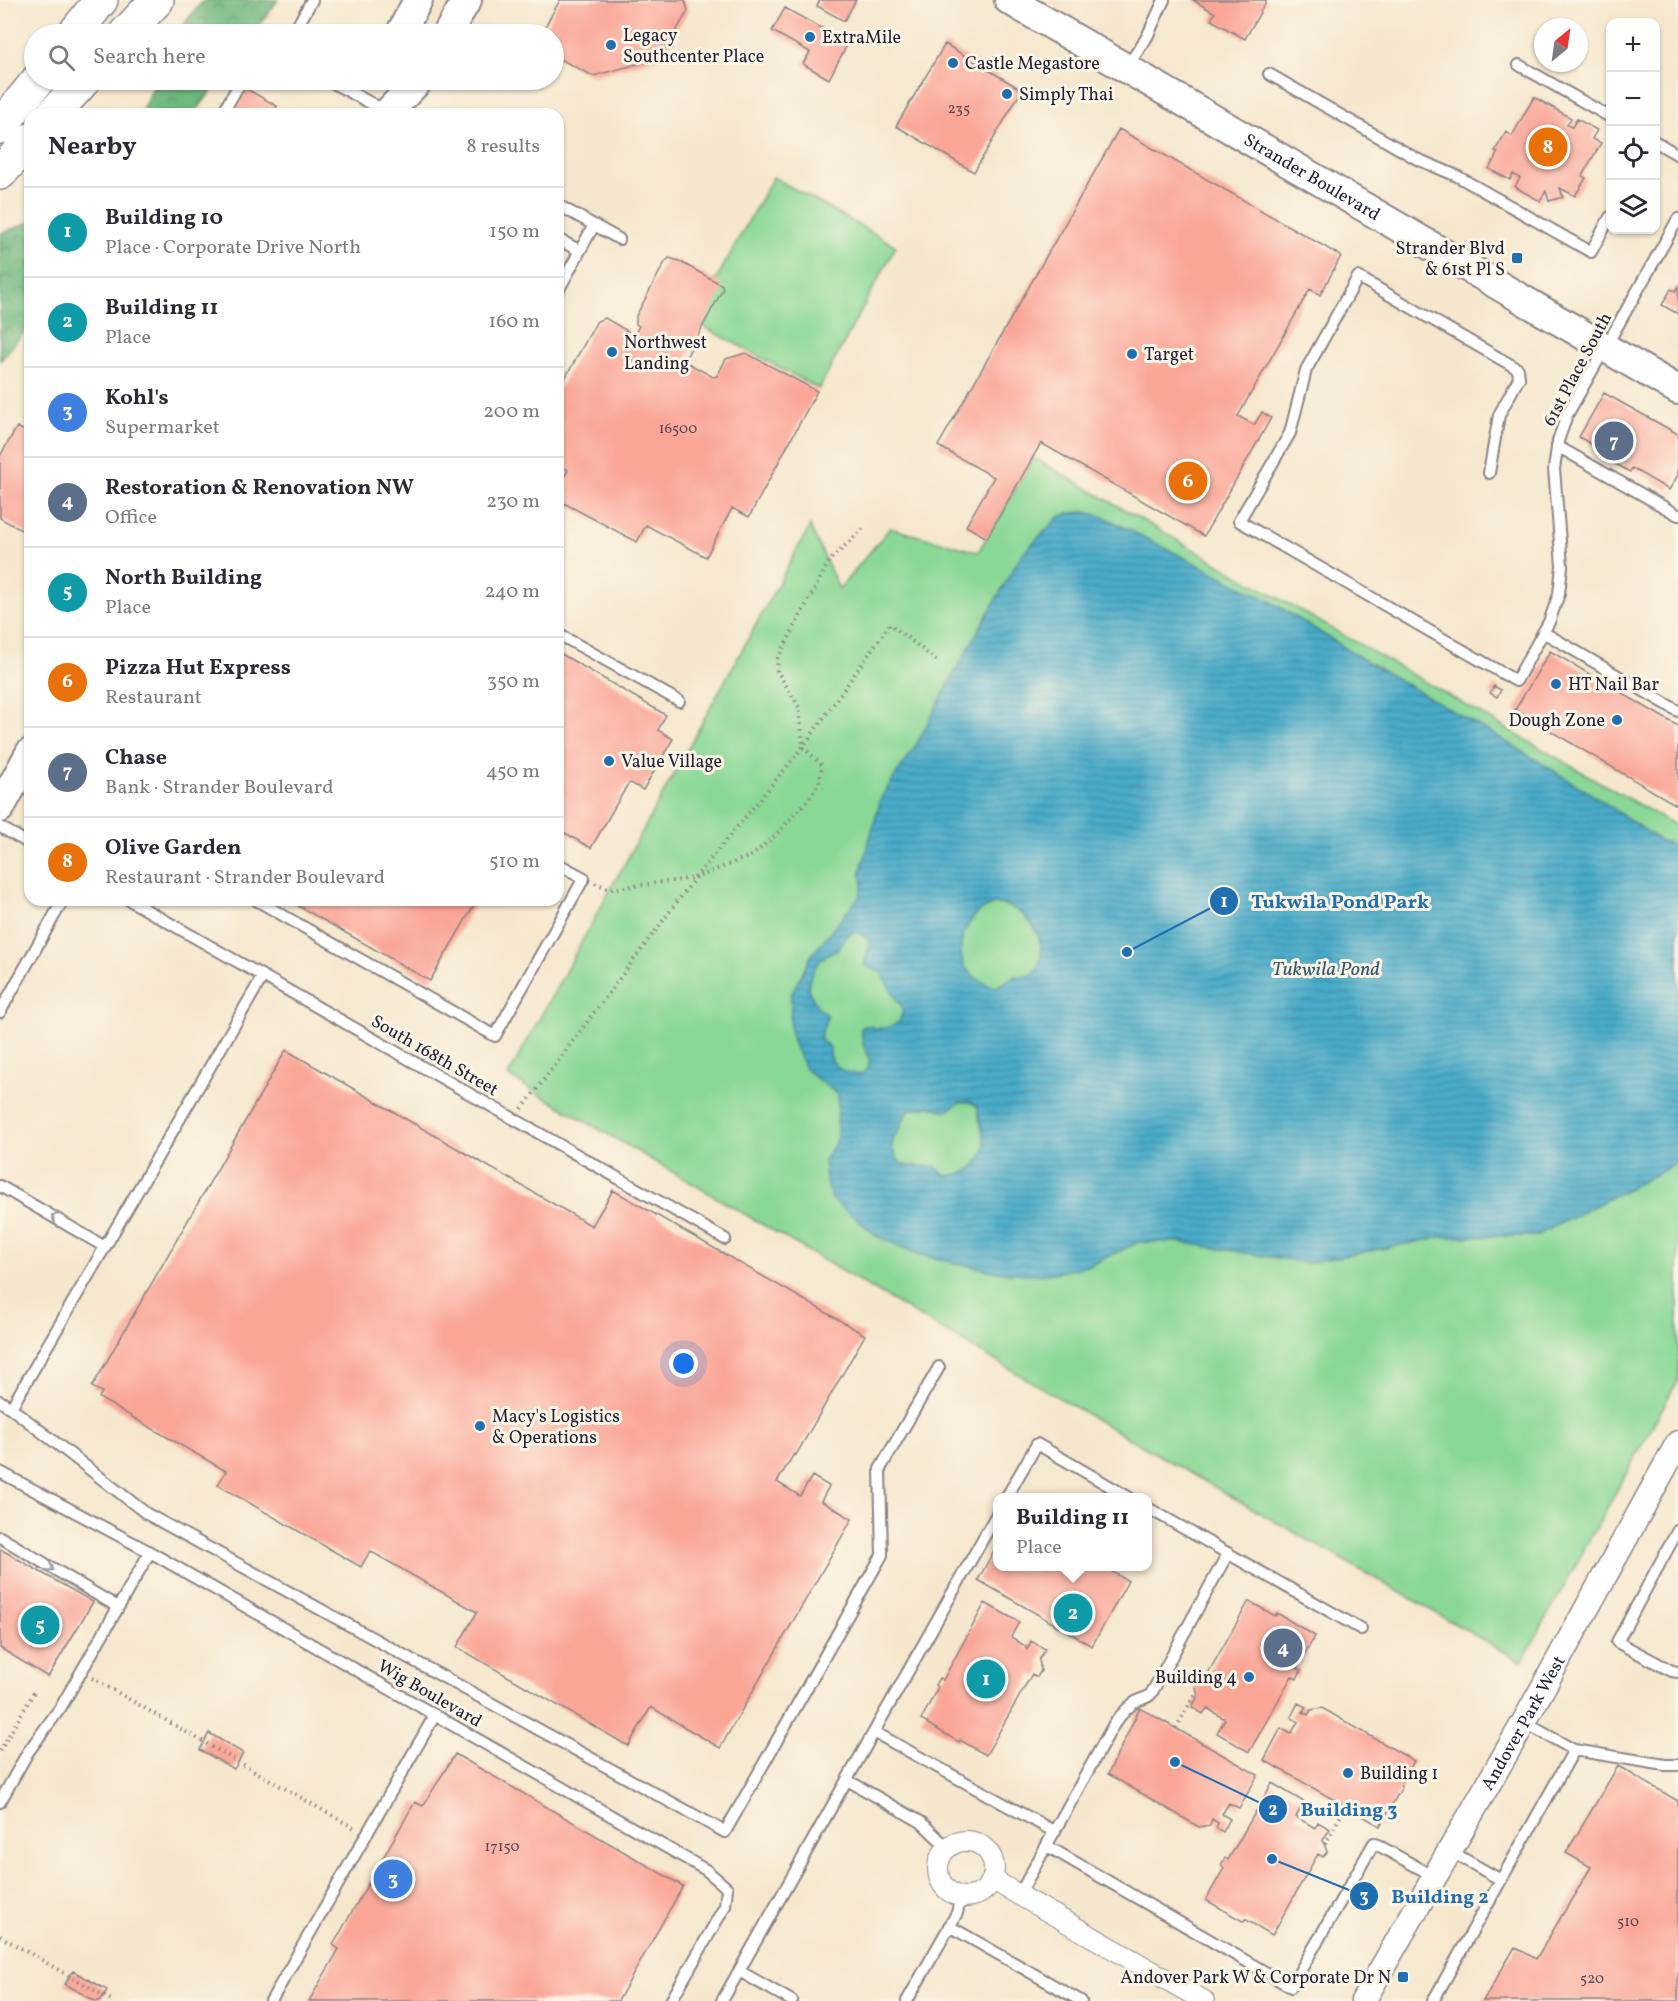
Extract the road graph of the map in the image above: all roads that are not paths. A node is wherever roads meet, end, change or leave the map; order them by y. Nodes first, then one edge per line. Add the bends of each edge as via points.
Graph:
1 (101, 0) edge
2 (157, 0) edge
3 (312, 0) edge
4 (418, 0) edge
5 (1010, 0) edge
6 (1164, 0) edge
7 (82, 24) edge
8 (134, 24) edge
9 (299, 24) edge
10 (405, 24) edge
11 (1519, 65) dead end
12 (1126, 67) junction
13 (1269, 74) dead end
14 (30, 90) edge
15 (75, 90) edge
16 (236, 90) edge
17 (346, 90) edge
18 (387, 90) edge
19 (410, 90) edge
20 (58, 108) edge
21 (225, 108) edge
22 (379, 108) edge
23 (388, 108) edge
24 (393, 108) edge
25 (1606, 114) edge
26 (0, 127) edge
27 (1660, 144) edge
28 (24, 147) edge
29 (1678, 155) edge
30 (0, 173) edge
31 (564, 208) edge
32 (1678, 219) edge
33 (594, 225) junction
34 (1606, 226) edge
35 (620, 239) dead end
36 (564, 242) edge
37 (580, 251) junction
38 (564, 280) edge
39 (1605, 349) junction
40 (1678, 390) edge
41 (1557, 446) junction
42 (1489, 473) dead end
43 (1678, 515) edge
44 (1543, 632) junction
45 (564, 637) edge
46 (679, 701) dead end
47 (1678, 711) edge
48 (24, 764) edge
49 (0, 808) edge
50 (0, 827) edge
51 (24, 841) edge
52 (564, 867) edge
53 (60, 906) edge
54 (140, 906) edge
55 (267, 906) edge
56 (263, 976) junction
57 (0, 1012) edge
58 (0, 1186) edge
59 (725, 1239) dead end
60 (105, 1246) junction
61 (939, 1367) dead end
62 (0, 1401) edge
63 (11, 1408) junction
64 (1678, 1443) edge
65 (0, 1472) edge
66 (1008, 1493) edge
67 (1123, 1493) edge
68 (1152, 1510) edge
69 (993, 1521) edge
70 (1678, 1530) edge
71 (0, 1537) edge
72 (1673, 1549) edge
73 (150, 1552) junction
74 (1228, 1553) junction
75 (118, 1607) junction
76 (1361, 1629) dead end
77 (1678, 1672) edge
78 (435, 1715) junction
79 (1524, 1722) junction
80 (874, 1732) junction
81 (1574, 1750) junction
82 (1678, 1765) edge
83 (847, 1780) junction
84 (1, 1795) edge
85 (1054, 1832) junction
86 (1047, 1846) junction
87 (948, 1848) junction
88 (1449, 1851) junction
89 (1434, 1877) junction
90 (993, 1880) junction
91 (1501, 1880) junction
92 (1019, 1895) junction
93 (961, 1897) junction
94 (949, 1926) junction
95 (739, 1971) junction
96 (271, 2001) edge
97 (671, 2001) edge
98 (722, 2001) edge
99 (792, 2001) edge
100 (907, 2001) edge
101 (1081, 2001) edge
102 (1204, 2001) edge
103 (1363, 2001) edge
104 (1433, 2001) edge

1 - 7 highway
2 - 8 highway
3 - 9 lane
4 - 10 main road
5 - 12 main road, Strander Boulevard
6 - 12 lane via 1147,37
11 - 25 lane
12 - 39 main road, Strander Boulevard
13 - 34 lane via 1591,252
14 - 26 highway
15 - 20 highway
16 - 21 lane
17 - 22 lane
18 - 23 main road
19 - 24 main road
27 - 29 lane
28 - 30 highway
31 - 33 lane
32 - 39 lane, 61st Place South
33 - 35 lane
33 - 37 lane
36 - 37 lane
37 - 38 lane
39 - 40 main road, Strander Boulevard
39 - 41 lane, 61st Place South via 1567,415
41 - 43 lane
41 - 44 lane, 61st Place South via 1554,469 1562,566 1559,594
42 - 44 lane, 61st Place South via 1499,415 1519,378 1518,369 1358,277 1306,370 1290,433 1239,521 1516,681
44 - 47 lane
45 - 46 lane
48 - 49 main road
50 - 51 lane
52 - 55 lane via 584,878 495,1036
53 - 57 lane
54 - 56 lane, South 168th Street
56 - 59 lane, South 168th Street
56 - 60 lane
60 -> 58 lane
60 - 63 lane
61 - 63 lane via 880,1469 882,1555 725,1832 147,1514
62 - 63 lane
64 - 79 street, Andover Park West
65 - 73 lane, Wig Boulevard
66 - 67 lane via 1037,1444
68 - 74 lane
69 - 80 lane
70 - 72 lane
71 -> 75 lane
72 - 77 lane via 1617,1642
73 - 75 lane
73 - 78 lane, Wig Boulevard
74 - 76 lane
74 - 85 lane via 1151,1694 1121,1714
75 - 84 lane via 61,1707
78 - 96 lane
78 - 97 lane, Wig Boulevard via 706,1870 727,1888 725,1906
79 - 81 lane
79 - 88 street, Andover Park West
80 - 83 lane
80 - 85 lane
81 - 82 lane
81 - 91 lane
83 - 87 lane via 921,1822
83 - 95 lane
85 - 86 lane
86 - 89 lane via 1292,1987 1374,1843
86 - 92 lane
87 - 90 street via 959,1842 977,1843 994,1862
87 - 93 street via 940,1859 940,1879 952,1894
88 - 89 street, Andover Park West
88 - 91 lane
89 - 103 street, Andover Park West
90 - 92 street
90 - 93 street via 980,1894
91 - 104 lane
92 - 102 street
93 - 94 lane
94 - 100 lane
94 - 101 lane
95 - 98 lane
95 - 99 lane

